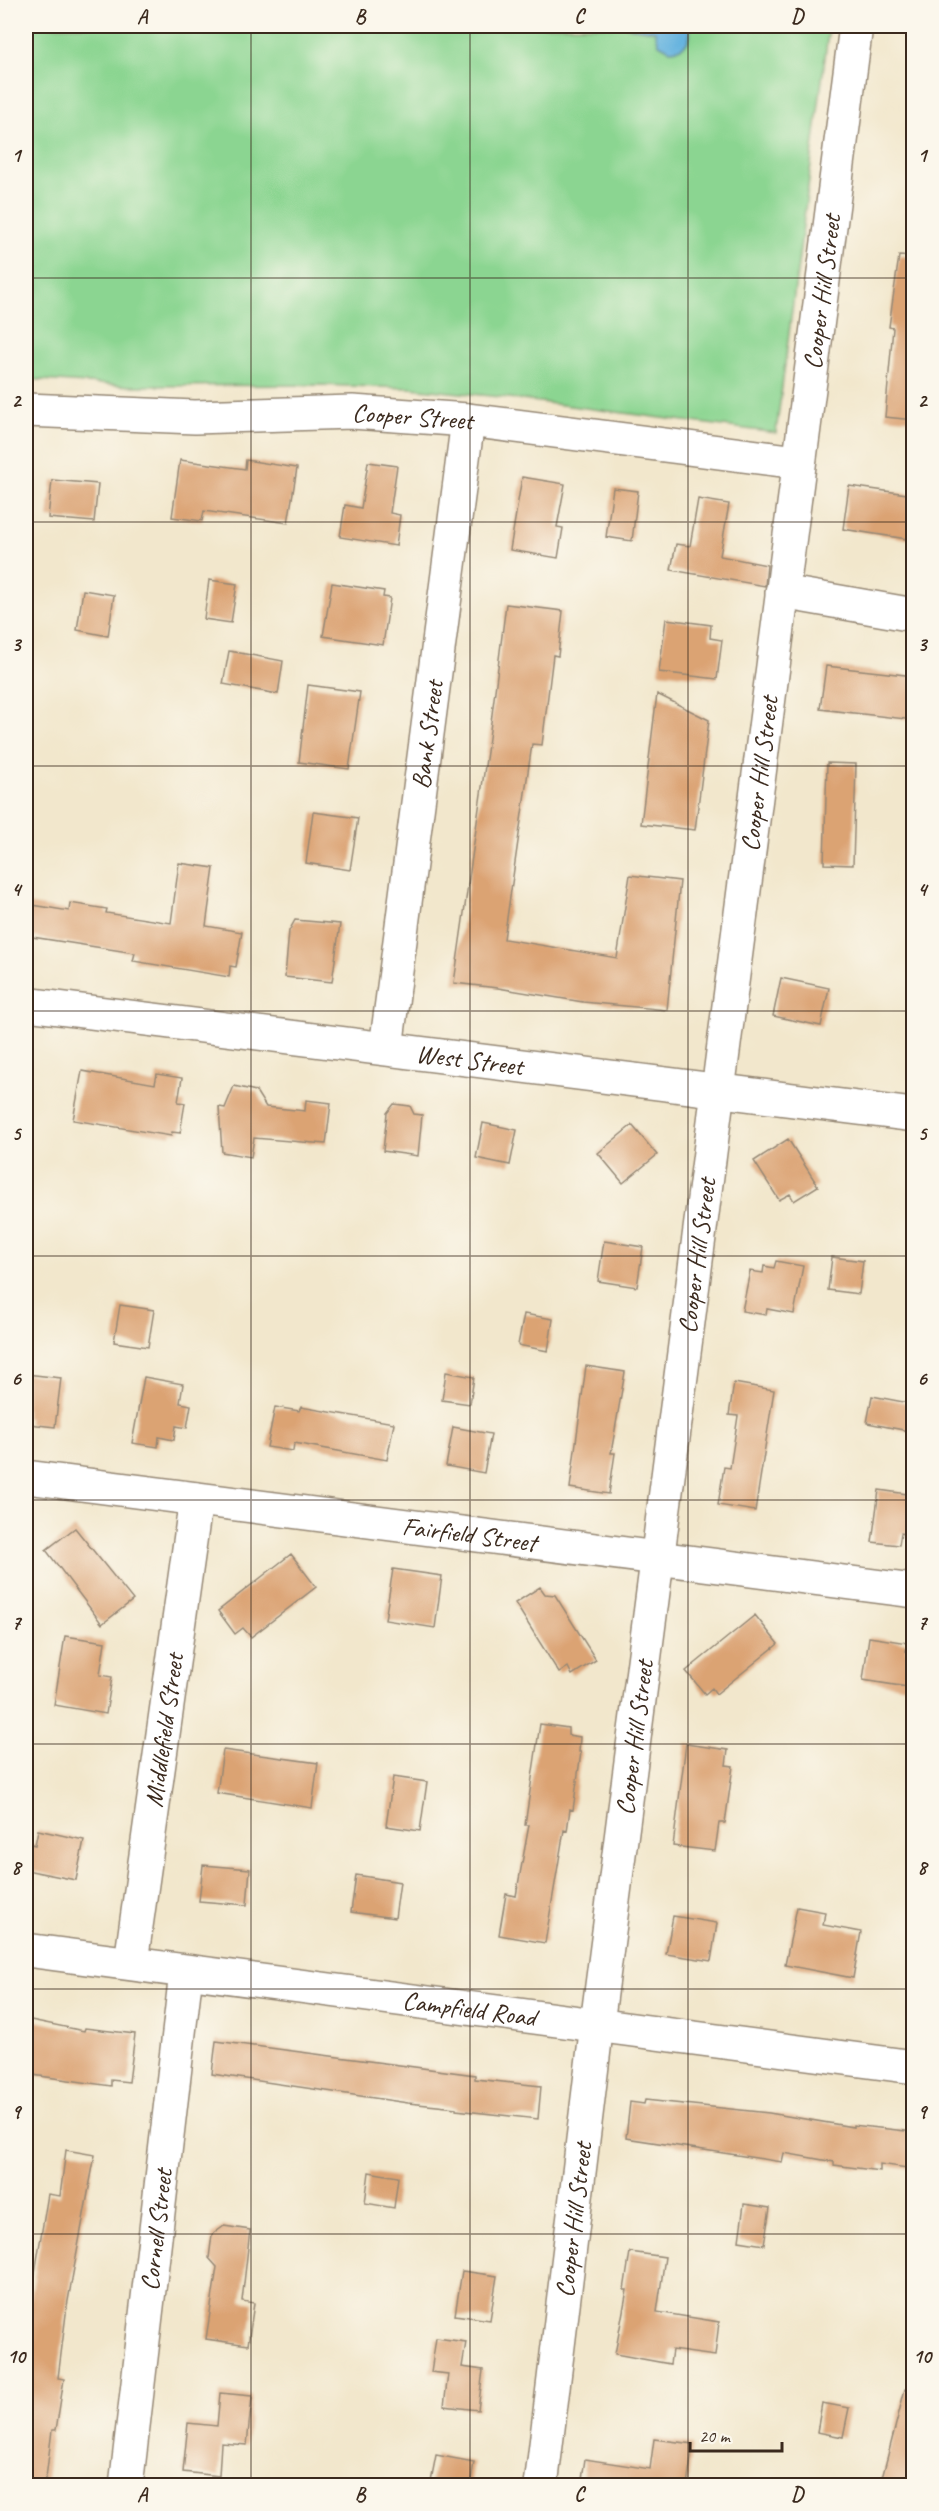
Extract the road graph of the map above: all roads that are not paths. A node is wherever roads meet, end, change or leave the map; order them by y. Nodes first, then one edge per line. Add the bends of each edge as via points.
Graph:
1 (856, 26) edge
2 (26, 410) edge
3 (468, 420) junction
4 (798, 462) junction
5 (782, 592) junction
6 (914, 615) edge
7 (26, 1004) edge
8 (386, 1048) junction
9 (718, 1090) junction
10 (914, 1115) edge
11 (26, 1477) edge
12 (196, 1499) junction
13 (657, 1558) junction
14 (914, 1592) edge
15 (26, 1950) edge
16 (131, 1962) junction
17 (186, 1973) junction
18 (597, 2024) junction
19 (914, 2067) edge
20 (126, 2486) edge
21 (541, 2486) edge

1 - 4 street, Cooper Hill Street
2 - 3 street, Cooper Street via 195,417 352,412
3 - 4 street, Cooper Street
3 - 8 street, Bank Street
4 - 5 street, Cooper Hill Street
5 - 6 street
5 - 9 street, Cooper Hill Street
7 - 8 street, West Street
8 - 9 street, West Street
9 - 10 street, West Street
9 - 13 street, Cooper Hill Street
11 - 12 street, Fairfield Street
12 - 13 street, Fairfield Street
12 - 16 street, Middlefield Street
13 - 14 street, Fairfield Street
13 - 18 street, Cooper Hill Street
15 - 16 street, Campfield Road
16 - 17 street, Campfield Road
17 - 18 street, Campfield Road
17 - 20 street, Cornell Street
18 - 19 street, Campfield Road
18 - 21 street, Cooper Hill Street

